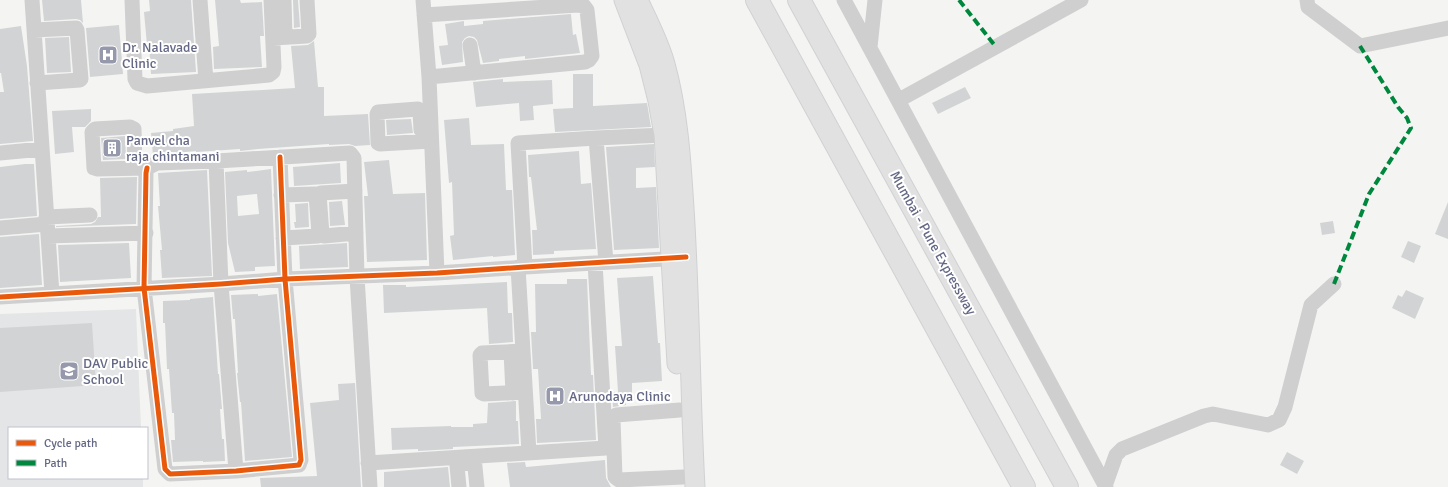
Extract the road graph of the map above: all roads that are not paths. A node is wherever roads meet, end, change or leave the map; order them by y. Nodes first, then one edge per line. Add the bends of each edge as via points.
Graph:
1 (32, 0) edge
2 (132, 0) edge
3 (200, 0) edge
4 (271, 0) edge
5 (284, 0) edge
6 (307, 0) edge
7 (624, 0) edge
8 (638, 0) edge
9 (757, 0) edge
10 (799, 0) edge
11 (844, 0) edge
12 (875, 0) edge
13 (1081, 0) edge
14 (1308, 0) edge
15 (423, 7) edge
16 (278, 16) junction
17 (1448, 28) edge
18 (34, 30) junction
19 (279, 37) junction
20 (470, 45) dead end
21 (870, 47) junction
22 (474, 73) junction
23 (429, 77) junction
24 (206, 81) junction
25 (37, 83) junction
26 (899, 100) junction
27 (664, 135) junction
28 (596, 138) junction
29 (42, 149) junction
30 (0, 153) edge
31 (280, 157) junction
32 (216, 161) junction
33 (355, 191) junction
34 (281, 195) junction
35 (90, 215) dead end
36 (49, 224) junction
37 (0, 228) edge
38 (356, 233) junction
39 (140, 234) junction
40 (283, 238) junction
41 (679, 258) junction
42 (135, 259) dead end
43 (600, 262) junction
44 (521, 267) junction
45 (437, 273) junction
46 (356, 277) junction
47 (285, 279) junction
48 (221, 284) junction
49 (1334, 284) dead end
50 (144, 288) junction
51 (52, 294) junction
52 (0, 297) edge
53 (517, 351) junction
54 (519, 392) junction
55 (680, 410) junction
56 (162, 448) junction
57 (529, 453) junction
58 (475, 460) junction
59 (368, 463) junction
60 (189, 465) dead end
61 (236, 471) junction
62 (687, 484) edge
63 (370, 487) edge
64 (458, 487) edge
65 (476, 487) edge
66 (1024, 487) edge
67 (1067, 487) edge
68 (1106, 487) edge

1 - 18 street
2 - 24 street via 137,82 147,86
3 - 24 street
4 - 16 street
5 - 16 street
6 - 19 street via 308,36
7 - 27 main road via 649,65
8 - 41 main road via 657,41 675,105 680,146
9 - 66 highway
10 - 67 highway, Mumbai - Pune Expressway
11 - 21 street
12 - 21 street
13 - 26 street
14 - 17 street via 1308,7 1360,46
15 - 22 street via 578,5 584,6 587,10 592,56 589,60
15 - 23 street via 430,55
16 - 19 street
18 - 25 street
18 - 25 street via 76,28 81,79
19 - 24 street via 273,72 269,75
20 - 22 street
21 - 26 street
22 - 23 street
23 - 45 street via 427,141
25 - 29 street
26 - 68 street
27 - 28 street
27 - 41 main road
28 - 43 street
28 - 44 street via 518,143
29 - 30 street
29 - 36 street
31 - 32 street
31 - 33 street via 350,153 354,158
31 - 34 street
32 - 39 street via 156,163 141,167 146,173
32 - 48 street
33 - 38 street
33 - 38 street via 319,194 322,234 324,236
34 - 40 street
34 - 40 street via 316,195 319,234
35 - 36 street
36 - 37 street
36 - 39 street
36 - 51 street
38 - 46 street
39 - 42 street
39 - 50 street
40 - 47 street
41 - 43 street
41 - 55 main road
41 - 62 main road
43 - 44 street
43 - 57 street via 606,448
44 - 45 street
44 - 53 street
45 - 46 street
46 - 47 street
46 - 59 street
47 - 48 street
47 - 61 street via 301,460 299,465
48 - 50 street
48 - 61 street
49 - 68 street via 1311,305 1285,407 1279,420 1268,424 1213,414 1204,416 1122,449 1116,456
50 - 51 street
50 - 56 street
51 - 52 street
53 - 54 street
53 - 54 street via 482,353 480,356 482,393
54 - 57 street
55 - 62 main road
55 - 62 street via 616,415 613,419 615,477 619,480
56 - 60 street via 168,449 169,464
56 - 61 street via 164,469 170,474
57 - 58 street
58 - 59 street
58 - 64 street via 458,464
58 - 65 street
59 - 63 street

